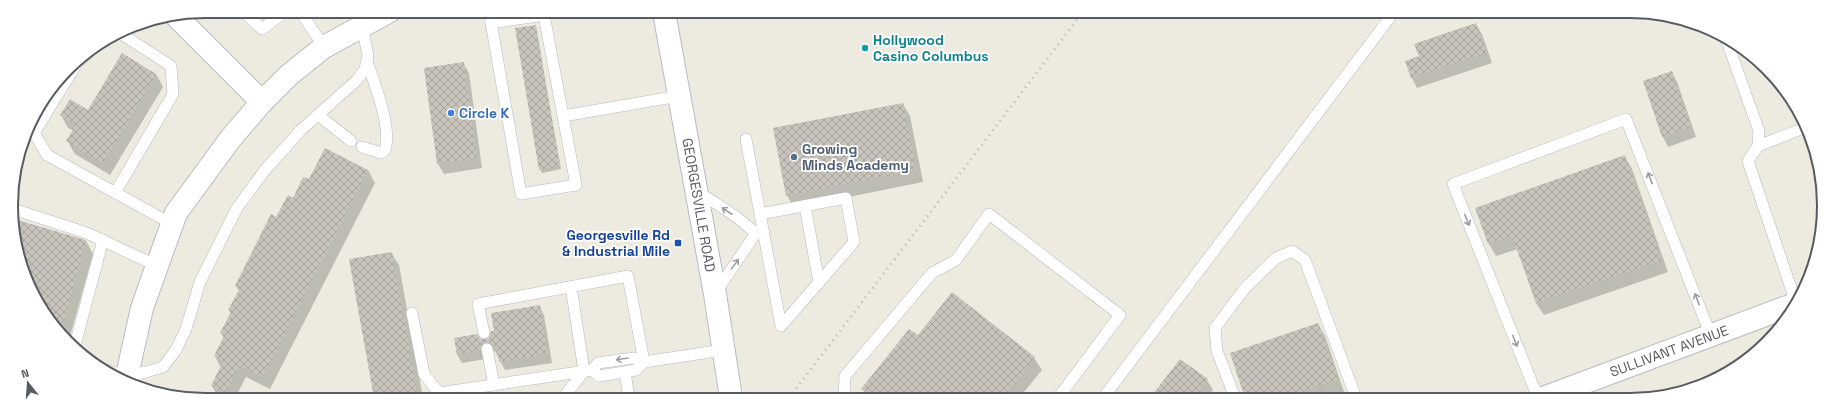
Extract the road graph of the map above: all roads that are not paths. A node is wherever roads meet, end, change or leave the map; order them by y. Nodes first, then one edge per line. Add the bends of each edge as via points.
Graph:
1 (250, 18) edge
2 (277, 18) edge
3 (305, 18) edge
4 (376, 18) edge
5 (490, 18) edge
6 (545, 18) edge
7 (665, 18) edge
8 (1389, 18) edge
9 (180, 20) edge
10 (362, 25) junction
11 (125, 36) edge
12 (324, 47) junction
13 (1729, 47) edge
14 (367, 62) junction
15 (66, 81) edge
16 (679, 96) junction
17 (262, 102) junction
18 (318, 115) junction
19 (563, 116) junction
20 (1801, 129) edge
21 (746, 139) dead end
22 (351, 141) dead end
23 (1758, 146) junction
24 (362, 147) dead end
25 (697, 191) junction
26 (115, 193) junction
27 (805, 206) junction
28 (18, 211) edge
29 (760, 214) junction
30 (172, 224) junction
31 (760, 232) junction
32 (103, 240) junction
33 (157, 266) junction
34 (819, 283) junction
35 (571, 287) junction
36 (715, 294) junction
37 (1793, 297) edge
38 (1787, 307) edge
39 (412, 313) dead end
40 (484, 333) dead end
41 (1711, 336) junction
42 (76, 341) edge
43 (487, 349) dead end
44 (723, 350) junction
45 (644, 362) junction
46 (588, 370) junction
47 (625, 372) junction
48 (127, 376) edge
49 (129, 377) edge
50 (494, 385) junction
51 (567, 393) edge
52 (628, 393) edge
53 (730, 393) edge
54 (844, 393) edge
55 (1062, 393) edge
56 (1107, 393) edge
57 (1233, 393) edge
58 (1354, 393) edge
59 (1536, 393) edge
60 (1557, 393) edge

1 - 2 lane via 262,29
3 - 12 lane
4 - 10 main road
5 - 19 lane via 521,194 576,185
6 - 19 lane
7 - 16 main road, GEORGESVILLE ROAD
8 - 56 lane
9 - 17 main road
10 - 12 main road
10 - 14 lane
11 - 26 lane via 171,66 173,94
12 - 17 main road via 289,75
13 - 23 lane via 1759,131
14 - 18 lane via 357,80
14 - 24 lane via 381,103 388,142 381,153
15 - 26 lane via 34,133 47,155
16 - 19 lane
16 - 25 main road, GEORGESVILLE ROAD
17 - 30 main road via 231,138 176,213
18 - 22 lane
18 - 49 lane via 265,170 237,208 200,282 186,329 176,350 163,366
20 - 23 lane
21 - 29 lane
23 - 37 lane via 1748,161
31 -> 25 lane
25 - 36 main road, GEORGESVILLE ROAD
26 - 30 lane
27 - 29 lane
27 - 34 lane
27 - 34 lane via 846,198 852,227 854,242
28 - 32 lane
29 - 31 lane
30 - 33 main road
31 - 34 lane via 781,326
36 -> 31 lane
32 - 33 lane
32 - 42 lane
33 - 48 main road via 142,308
35 - 40 lane via 478,304
35 - 45 lane via 628,276
35 - 46 lane
36 - 44 main road, GEORGESVILLE ROAD
38 - 41 main road, SULLIVANT AVENUE
39 - 50 lane via 424,374 439,393
41 -> 59 lane via 1626,118 1453,184
41 - 60 main road, SULLIVANT AVENUE
43 - 50 lane
44 - 45 lane
44 - 53 main road, GEORGESVILLE ROAD
45 -> 46 lane via 634,358 598,363
45 - 47 lane via 636,370
46 - 47 lane via 599,376
46 - 50 lane
46 - 51 lane
47 - 52 lane
54 - 55 lane via 845,376 932,273 956,260 989,214 1120,315
57 - 58 lane via 1217,351 1215,328 1245,288 1276,258 1292,251 1305,260

